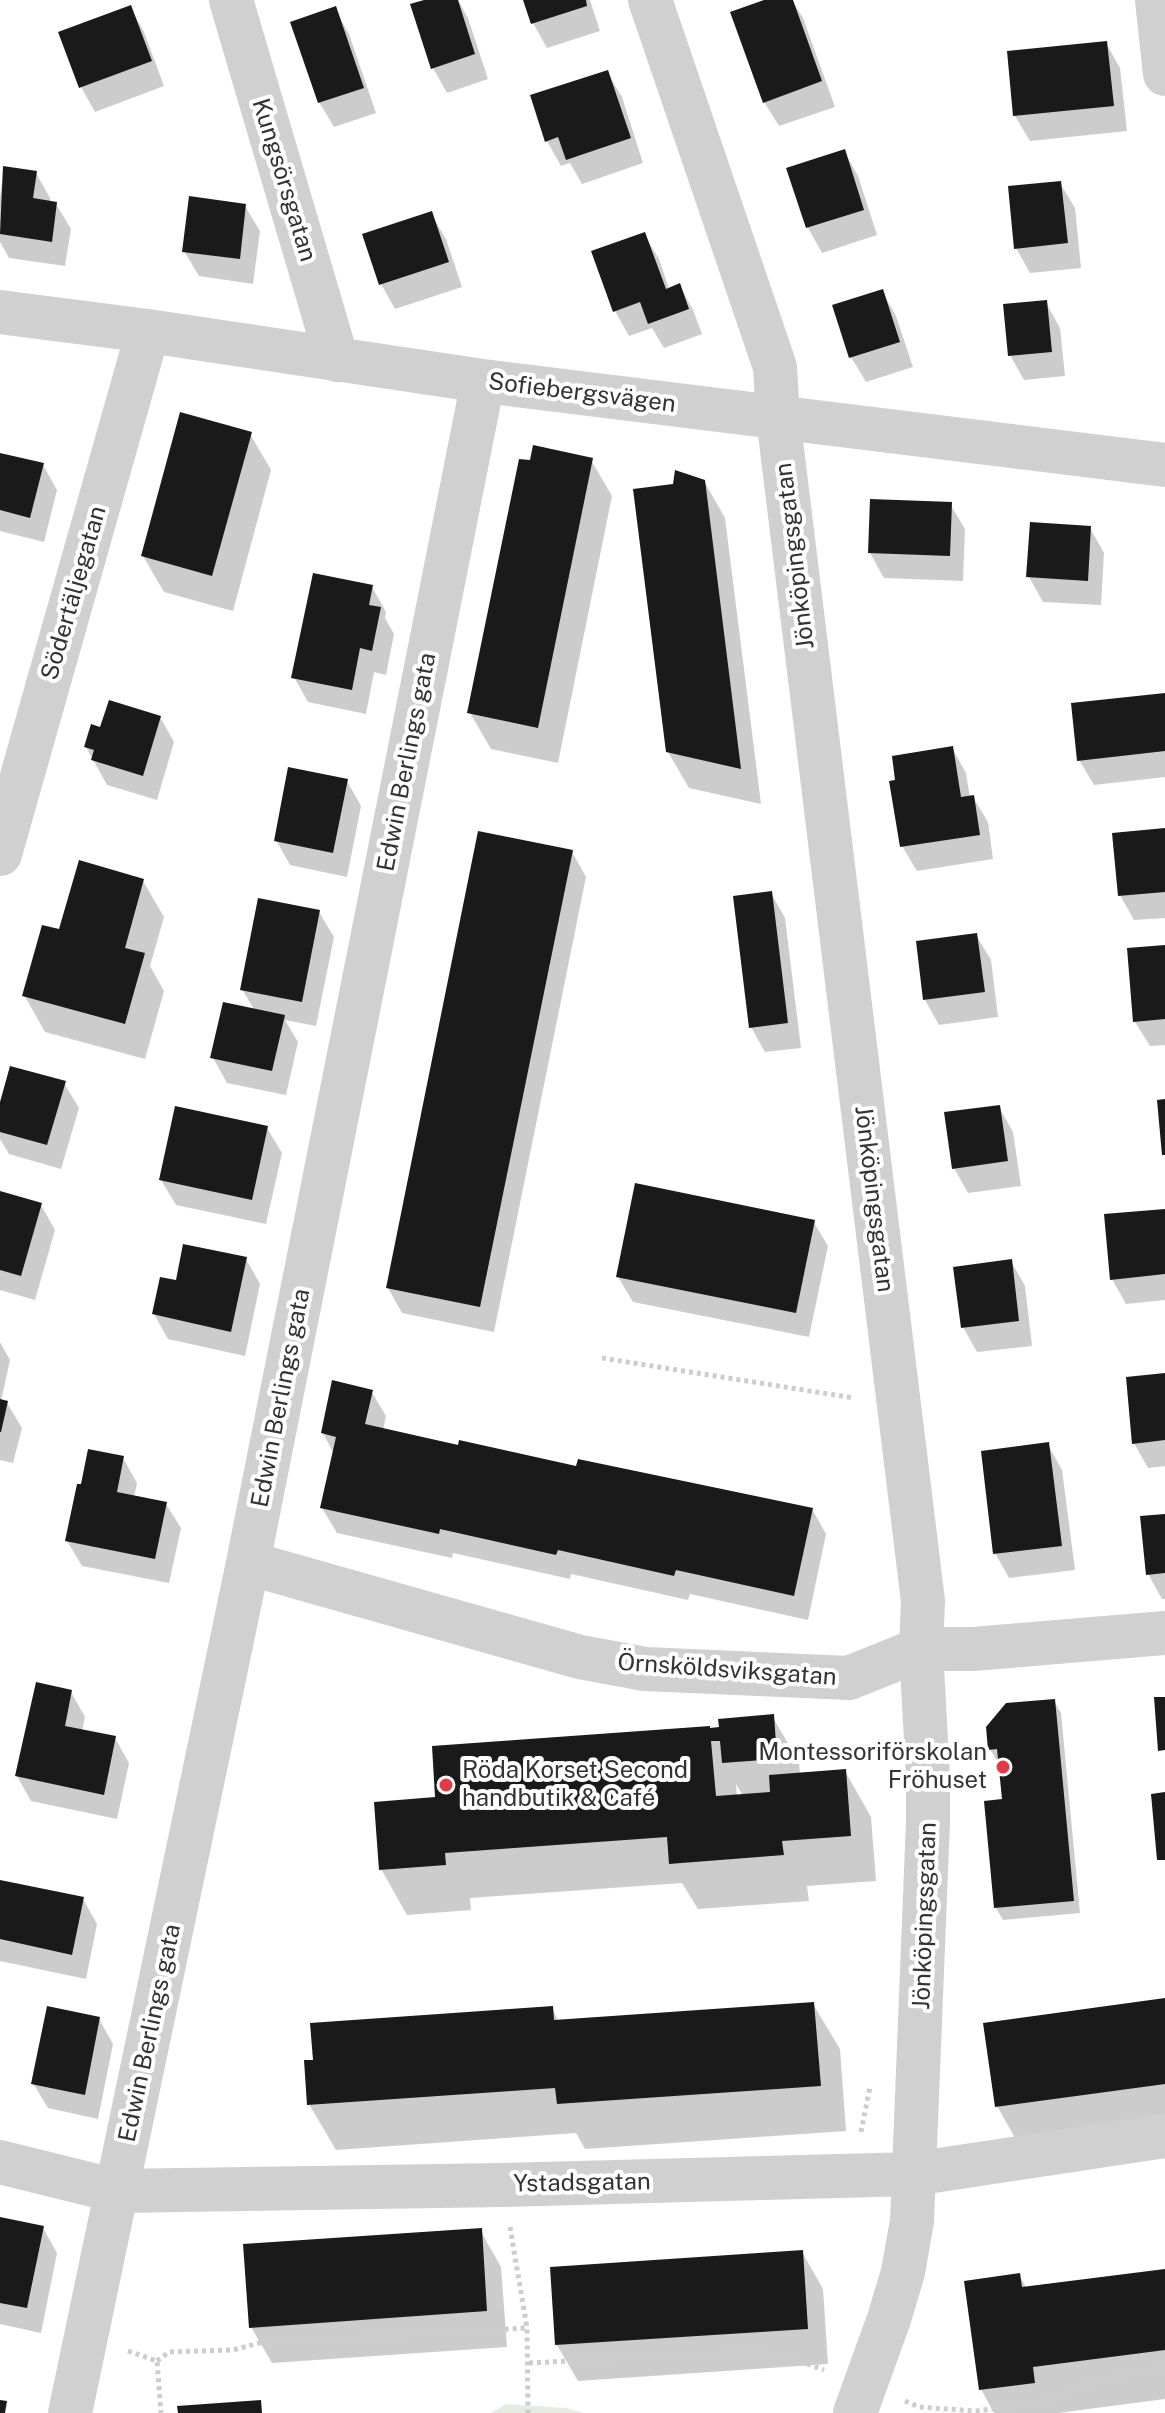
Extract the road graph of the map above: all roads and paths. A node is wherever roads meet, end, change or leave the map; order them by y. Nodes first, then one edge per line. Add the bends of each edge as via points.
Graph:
1 (231, 0) edge
2 (650, 0) edge
3 (1157, 0) edge
4 (1165, 74) edge
5 (0, 312) edge
6 (148, 331) junction
7 (337, 360) junction
8 (483, 381) junction
9 (778, 417) junction
10 (1165, 465) edge
11 (0, 854) edge
12 (602, 1358) dead end
13 (900, 1406) junction
14 (248, 1563) junction
15 (1165, 1633) edge
16 (921, 1649) junction
17 (1165, 2136) edge
18 (0, 2162) edge
19 (913, 2174) junction
20 (503, 2185) junction
21 (117, 2191) junction
22 (527, 2328) junction
23 (86, 2338) junction
24 (157, 2361) junction
25 (529, 2363) junction
26 (1165, 2368) edge
27 (860, 2399) edge
28 (70, 2413) edge
29 (161, 2413) edge
30 (528, 2413) edge

1 - 7 street, Kungsörsgatan
2 - 9 street, Jönköpingsgatan via 775,367
3 - 4 street
5 - 6 street, Sofiebergsvägen
6 - 7 street, Sofiebergsvägen
6 - 11 street, Södertäljegatan
7 - 8 street, Sofiebergsvägen
8 - 9 street, Sofiebergsvägen
8 - 14 street, Edwin Berlings gata
9 - 10 street, Sofiebergsvägen
9 - 13 street, Jönköpingsgatan
12 - 13 path
13 - 16 street, Jönköpingsgatan via 923,1601
14 - 16 street, Örnsköldsviksgatan via 580,1657 645,1669 849,1678
14 - 21 street, Edwin Berlings gata
15 - 16 street, Örnsköldsviksgatan
16 - 19 street, Jönköpingsgatan via 928,1821
17 - 19 street, Ystadsgatan
18 - 21 street, Ystadsgatan
19 - 20 street, Ystadsgatan
19 - 27 street, Jönköpingsgatan via 903,2272
20 - 21 street, Ystadsgatan
20 - 22 path
21 - 23 street, Edwin Berlings gata
22 - 24 path via 259,2343 233,2350 169,2352
22 - 25 path
23 - 24 path
23 - 28 street, Edwin Berlings gata
24 - 29 path
25 - 27 path via 746,2352 783,2355
25 - 30 path
26 - 27 path via 1130,2373 1039,2403 976,2411

